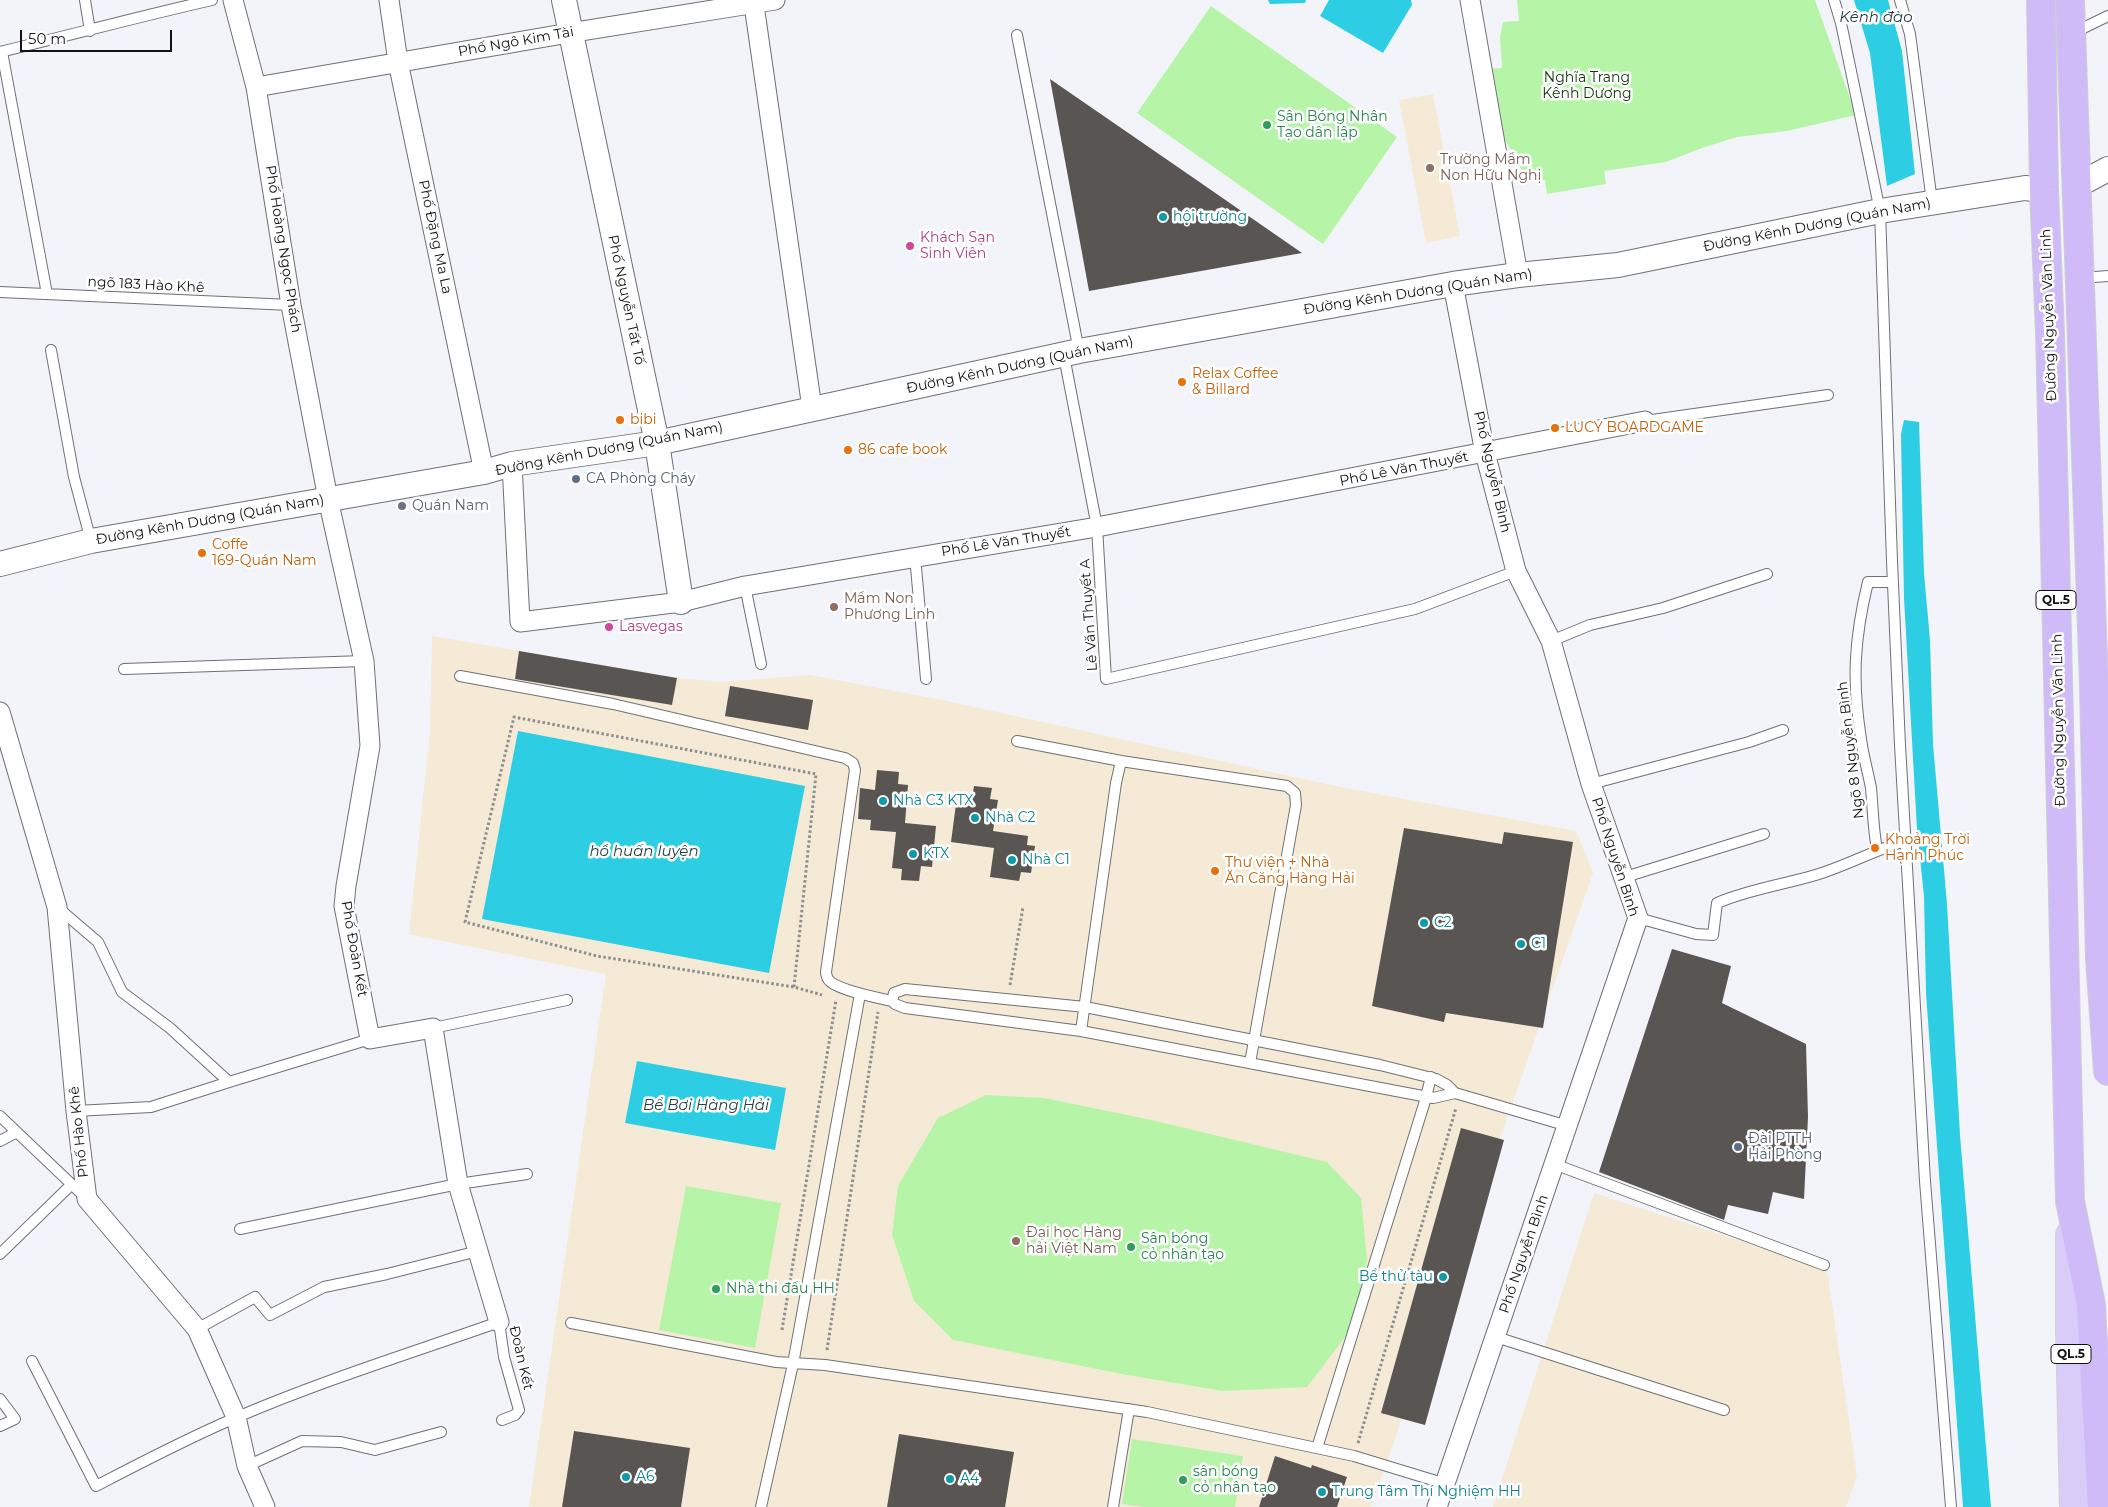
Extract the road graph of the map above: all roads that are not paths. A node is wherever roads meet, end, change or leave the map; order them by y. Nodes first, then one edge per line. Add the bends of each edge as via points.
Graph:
1 (85, 0) edge
2 (212, 0) edge
3 (233, 0) edge
4 (388, 0) edge
5 (564, 0) edge
6 (775, 0) edge
7 (1470, 0) edge
8 (1834, 0) edge
9 (1900, 0) edge
10 (2041, 0) edge
11 (2070, 0) edge
12 (754, 5) junction
13 (2108, 16) edge
14 (90, 31) junction
15 (570, 33) junction
16 (2072, 33) junction
17 (1017, 35) dead end
18 (1, 52) edge
19 (398, 62) junction
20 (256, 87) junction
21 (2108, 170) edge
22 (2078, 184) junction
23 (2044, 190) junction
24 (1932, 202) junction
25 (1880, 210) junction
26 (1518, 274) junction
27 (2108, 276) edge
28 (2081, 278) junction
29 (1453, 284) junction
30 (0, 292) edge
31 (47, 294) junction
32 (291, 305) junction
33 (51, 350) dead end
34 (1071, 354) junction
35 (1828, 395) dead end
36 (812, 408) junction
37 (1645, 421) joint
38 (657, 443) junction
39 (1485, 453) junction
40 (512, 464) junction
41 (484, 472) junction
42 (328, 499) junction
43 (1097, 527) junction
44 (91, 542) junction
45 (915, 556) junction
46 (0, 564) edge
47 (1516, 571) junction
48 (1767, 574) dead end
49 (1893, 582) junction
50 (745, 586) junction
51 (682, 602) junction
52 (1551, 641) junction
53 (364, 661) junction
54 (761, 664) dead end
55 (124, 669) dead end
56 (460, 676) dead end
57 (926, 678) dead end
58 (2101, 686) edge
59 (0, 712) edge
60 (1783, 730) dead end
61 (1017, 741) dead end
62 (1121, 761) junction
63 (1591, 784) junction
64 (1764, 834) dead end
65 (1906, 841) junction
66 (1877, 849) junction
67 (1624, 877) junction
68 (57, 907) junction
69 (1638, 918) junction
70 (2104, 959) edge
71 (860, 994) junction
72 (567, 1000) dead end
73 (892, 1000) junction
74 (1084, 1008) junction
75 (433, 1028) junction
76 (1081, 1030) junction
77 (370, 1039) junction
78 (1253, 1040) junction
79 (1250, 1063) junction
80 (2108, 1072) edge
81 (1431, 1077) junction
82 (229, 1082) junction
83 (1455, 1093) junction
84 (1426, 1099) junction
85 (76, 1111) junction
86 (0, 1116) edge
87 (1568, 1126) junction
88 (15, 1133) junction
89 (0, 1141) edge
90 (1554, 1164) junction
91 (527, 1174) dead end
92 (458, 1184) junction
93 (71, 1185) junction
94 (87, 1199) junction
95 (2070, 1201) junction
96 (240, 1229) dead end
97 (478, 1251) junction
98 (0, 1254) edge
99 (1824, 1265) dead end
100 (499, 1322) junction
101 (571, 1323) dead end
102 (198, 1329) junction
103 (1496, 1338) junction
104 (32, 1361) dead end
105 (793, 1364) junction
106 (0, 1399) edge
107 (1129, 1409) junction
108 (1724, 1410) dead end
109 (236, 1417) junction
110 (502, 1420) dead end
111 (0, 1426) edge
112 (441, 1432) dead end
113 (1318, 1448) junction
114 (247, 1466) junction
115 (1446, 1484) junction
116 (265, 1507) edge
117 (761, 1507) edge
118 (1113, 1507) edge
119 (1438, 1507) edge
120 (1951, 1507) edge
121 (2074, 1507) edge
122 (2102, 1507) edge

1 - 14 lane
2 - 14 lane via 123,20
3 - 20 street, Phố Hoàng Ngọc Phách
4 - 19 street, Phố Đặng Ma La
5 - 15 street, Phố Nguyễn Tất Tố
6 - 12 street, Phố Ngô Kim Tài
7 - 26 street
8 - 25 lane
9 - 24 lane via 1910,34
10 - 23 highway, Đường Nguyễn Văn Linh / QL.5
11 - 16 highway, QL.5
12 - 15 street, Phố Ngô Kim Tài
12 - 36 street
13 - 16 lane
14 - 18 lane
15 - 19 street, Phố Ngô Kim Tài
15 - 38 street, Phố Nguyễn Tất Tố
16 - 22 highway, QL.5
17 - 34 lane, Lê Văn Thuyết A
18 - 31 lane
19 - 20 street, Phố Ngô Kim Tài
19 - 41 street, Phố Đặng Ma La
20 - 32 street, Phố Hoàng Ngọc Phách
21 - 22 street
22 - 28 highway, QL.5
23 - 24 street, Đường Kênh Dương (Quán Nam) via 2025,188
23 - 95 highway, Đường Nguyễn Văn Linh / QL.5
24 - 25 street, Đường Kênh Dương (Quán Nam)
25 - 26 street, Đường Kênh Dương (Quán Nam) via 1618,265
25 - 49 lane
26 - 29 street, Đường Kênh Dương (Quán Nam)
27 - 28 lane
28 - 58 highway, QL.5
29 - 34 street, Đường Kênh Dương (Quán Nam)
29 - 39 street, Phố Nguyễn Bình
30 - 31 lane, ngõ 183 Hào Khê
31 - 32 lane, ngõ 183 Hào Khê
32 - 42 street, Phố Hoàng Ngọc Phách
33 - 44 lane via 74,477
34 - 36 street, Đường Kênh Dương (Quán Nam)
34 - 43 lane, Lê Văn Thuyết A
35 - 37 lane
36 - 38 street, Đường Kênh Dương (Quán Nam)
37 - 39 street, Phố Lê Văn Thuyết
38 - 40 street, Đường Kênh Dương (Quán Nam)
38 - 51 street, Phố Nguyễn Tất Tố
39 - 43 street, Phố Lê Văn Thuyết
39 - 47 street, Phố Nguyễn Bình
40 - 41 street, Đường Kênh Dương (Quán Nam)
40 - 51 street, Phố Lê Văn Thuyết via 520,622
41 - 42 street, Đường Kênh Dương (Quán Nam)
42 - 44 street, Đường Kênh Dương (Quán Nam)
42 - 53 street, Phố Đoàn Kết
43 - 45 street, Phố Lê Văn Thuyết
43 - 47 lane, Lê Văn Thuyết A via 1106,679 1415,609
44 - 46 street, Đường Kênh Dương (Quán Nam)
45 - 50 street, Phố Lê Văn Thuyết
45 - 57 lane
47 - 52 street, Phố Nguyễn Bình
48 - 52 lane via 1663,608 1590,625
49 - 65 lane
49 - 66 lane, Ngõ 8 Nguyễn Bình via 1868,582 1855,655 1856,698
50 - 51 street, Phố Lê Văn Thuyết
50 - 54 lane
52 - 63 street, Phố Nguyễn Bình
53 - 55 lane
53 - 77 street, Phố Đoàn Kết via 370,746 344,906
56 - 71 lane via 613,704 845,758 853,763 855,770 826,972 832,982
58 - 70 highway, QL.5
59 - 68 street, Phố Hào Khê
60 - 63 lane
61 - 62 lane
62 - 74 lane
62 - 78 lane via 1287,786 1295,793 1296,805
63 - 67 street, Phố Nguyễn Bình
64 - 67 lane
65 - 66 lane
65 - 120 lane via 1925,1181
66 - 69 lane via 1814,876 1717,903 1713,935 1696,934
67 - 69 street, Phố Nguyễn Bình
68 - 82 lane via 98,942 122,992 170,1028
68 - 85 street, Phố Hào Khê
69 - 87 street, Phố Nguyễn Bình
70 - 80 highway, QL.5
71 - 73 lane
71 - 105 lane
72 - 75 lane
73 - 74 lane via 894,993 905,988
73 - 76 lane via 905,1008
74 - 76 lane
74 - 78 lane
75 - 77 street
75 - 92 street
76 - 79 lane
77 - 82 lane
78 - 79 lane
78 - 81 lane
79 - 84 lane
81 - 83 lane
81 - 84 lane
82 - 85 lane via 151,1107
83 - 84 lane
83 - 87 lane
84 - 113 lane
85 - 94 street, Phố Hào Khê
86 - 88 lane
87 - 90 street, Phố Nguyễn Bình
88 - 89 lane
88 - 93 lane
90 - 99 lane
90 - 103 street, Phố Nguyễn Bình
91 - 92 lane
92 - 96 lane
92 - 97 street
93 - 94 lane
93 - 98 lane
94 - 102 street
95 - 121 main road, Đường Nguyễn Văn Linh / QL.5
95 - 122 highway, Đường Nguyễn Văn Linh / QL.5 via 2091,1305
97 - 100 street
97 - 102 lane via 324,1287 270,1315 255,1297
100 - 109 lane
100 - 110 lane, Đoàn Kết via 504,1356 519,1410
101 - 105 lane
102 - 109 street
103 - 108 lane
103 - 115 street, Phố Nguyễn Bình
104 - 109 lane via 96,1486
105 - 107 lane via 825,1365
105 - 117 lane
106 - 111 lane via 15,1419
107 - 113 lane
107 - 118 lane
109 - 114 street
112 - 114 lane via 375,1450 341,1442 302,1440
113 - 115 lane
114 - 116 street
115 - 119 street, Phố Nguyễn Bình

